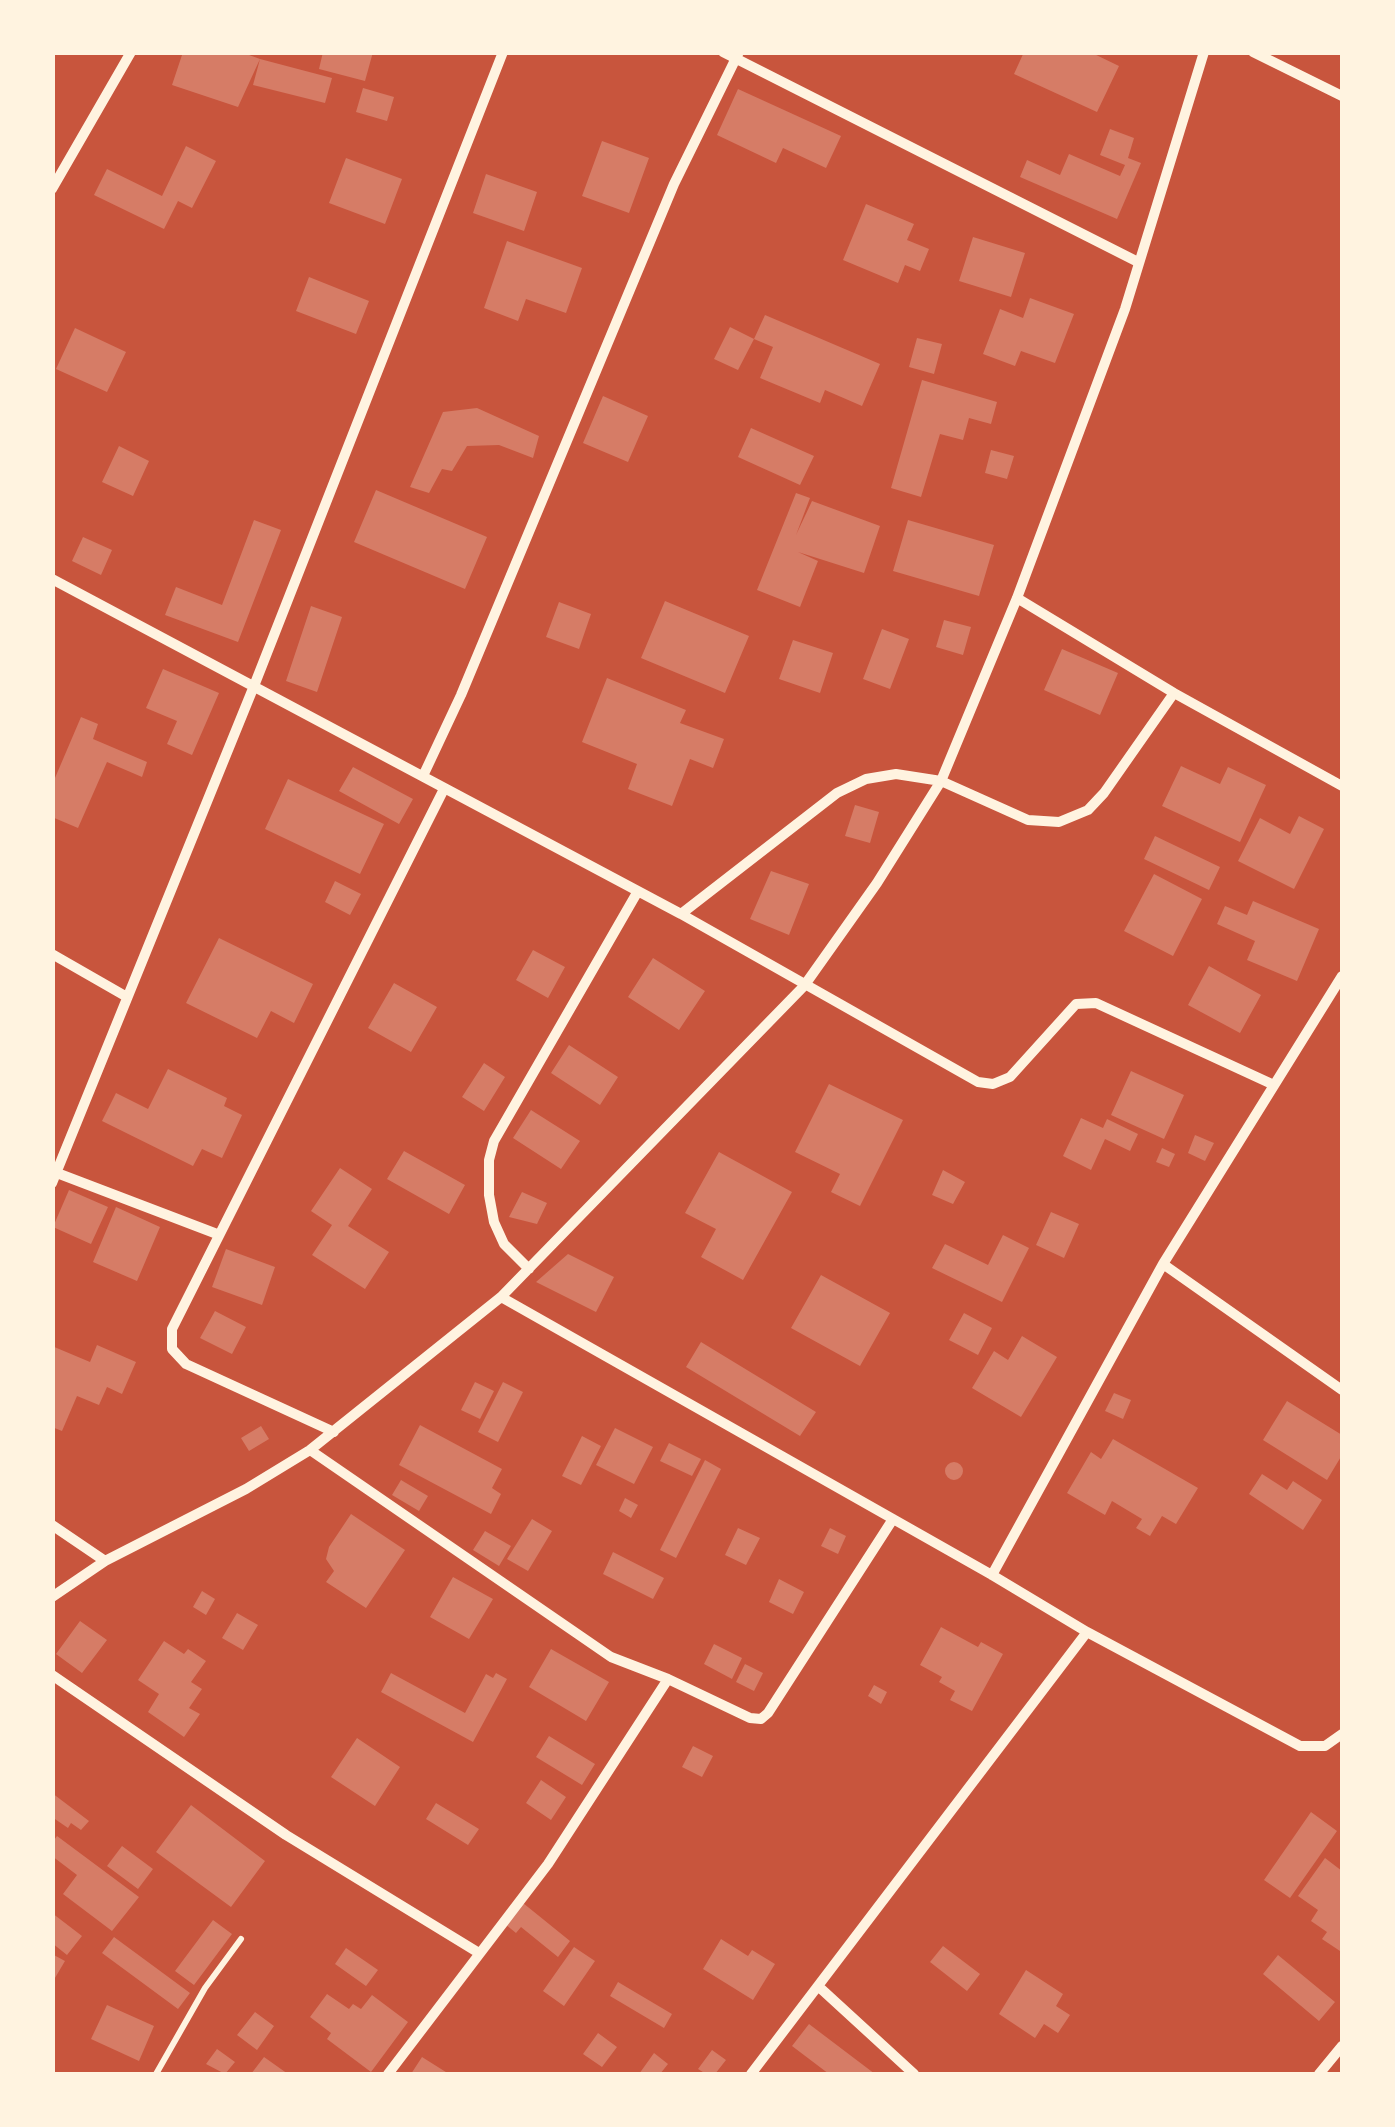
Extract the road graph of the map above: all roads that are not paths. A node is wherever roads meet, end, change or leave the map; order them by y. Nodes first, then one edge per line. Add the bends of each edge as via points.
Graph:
1 (131, 52) edge
2 (503, 52) edge
3 (723, 52) edge
4 (1204, 52) edge
5 (1253, 52) edge
6 (738, 56) edge
7 (1342, 96) edge
8 (52, 189) edge
9 (1138, 262) junction
10 (52, 579) edge
11 (1017, 598) junction
12 (254, 686) junction
13 (1174, 693) junction
14 (422, 776) junction
15 (941, 782) junction
16 (1342, 786) edge
17 (444, 789) junction
18 (638, 892) junction
19 (681, 914) junction
20 (52, 954) edge
21 (1342, 976) edge
22 (804, 986) junction
23 (1337, 994) edge
24 (128, 998) junction
25 (1274, 1085) junction
26 (54, 1178) edge
27 (217, 1234) junction
28 (1163, 1264) junction
29 (528, 1269) junction
30 (501, 1297) junction
31 (1342, 1390) edge
32 (334, 1432) junction
33 (310, 1450) junction
34 (893, 1520) junction
35 (52, 1525) edge
36 (105, 1561) junction
37 (992, 1575) junction
38 (52, 1597) edge
39 (1087, 1632) junction
40 (52, 1675) edge
41 (668, 1679) junction
42 (1342, 1734) edge
43 (479, 1953) junction
44 (818, 1986) junction
45 (1342, 2046) edge
46 (388, 2074) edge
47 (751, 2074) edge
48 (914, 2074) edge
49 (1320, 2074) edge

1 - 8 street
2 - 12 street
3 - 6 street
4 - 9 street
5 - 7 street
6 - 9 street
6 - 14 street via 674,184
9 - 11 street
10 - 12 street
11 - 13 street
11 - 15 street
12 - 14 street
12 - 24 street
13 - 15 street via 1104,793 1088,810 1059,822 1028,820
13 - 16 street
14 - 17 street
15 - 19 street via 896,774 837,793
15 - 22 street
17 - 18 street
17 - 27 street
18 - 19 street
18 - 29 street via 492,1151 488,1195 494,1222
19 - 22 street
20 - 24 street
21 - 23 street
22 - 25 street via 978,1082 1010,1077 1076,1004 1096,1002
22 - 29 street
23 - 25 street
24 - 26 street
25 - 28 street
26 - 27 street
27 - 32 street via 172,1328 172,1349 186,1364
28 - 31 street
28 - 37 street
29 - 30 street
30 - 32 street
30 - 34 street
32 - 33 street
33 - 36 street
33 - 41 street via 611,1657
34 - 37 street
34 - 41 street via 761,1719
35 - 36 street
36 - 38 street
37 - 39 street
39 - 42 street via 1300,1746 1325,1746
39 - 44 street
40 - 43 street via 286,1835
41 - 43 street via 558,1850
43 - 46 street
44 - 47 street
44 - 48 street
45 - 49 street

